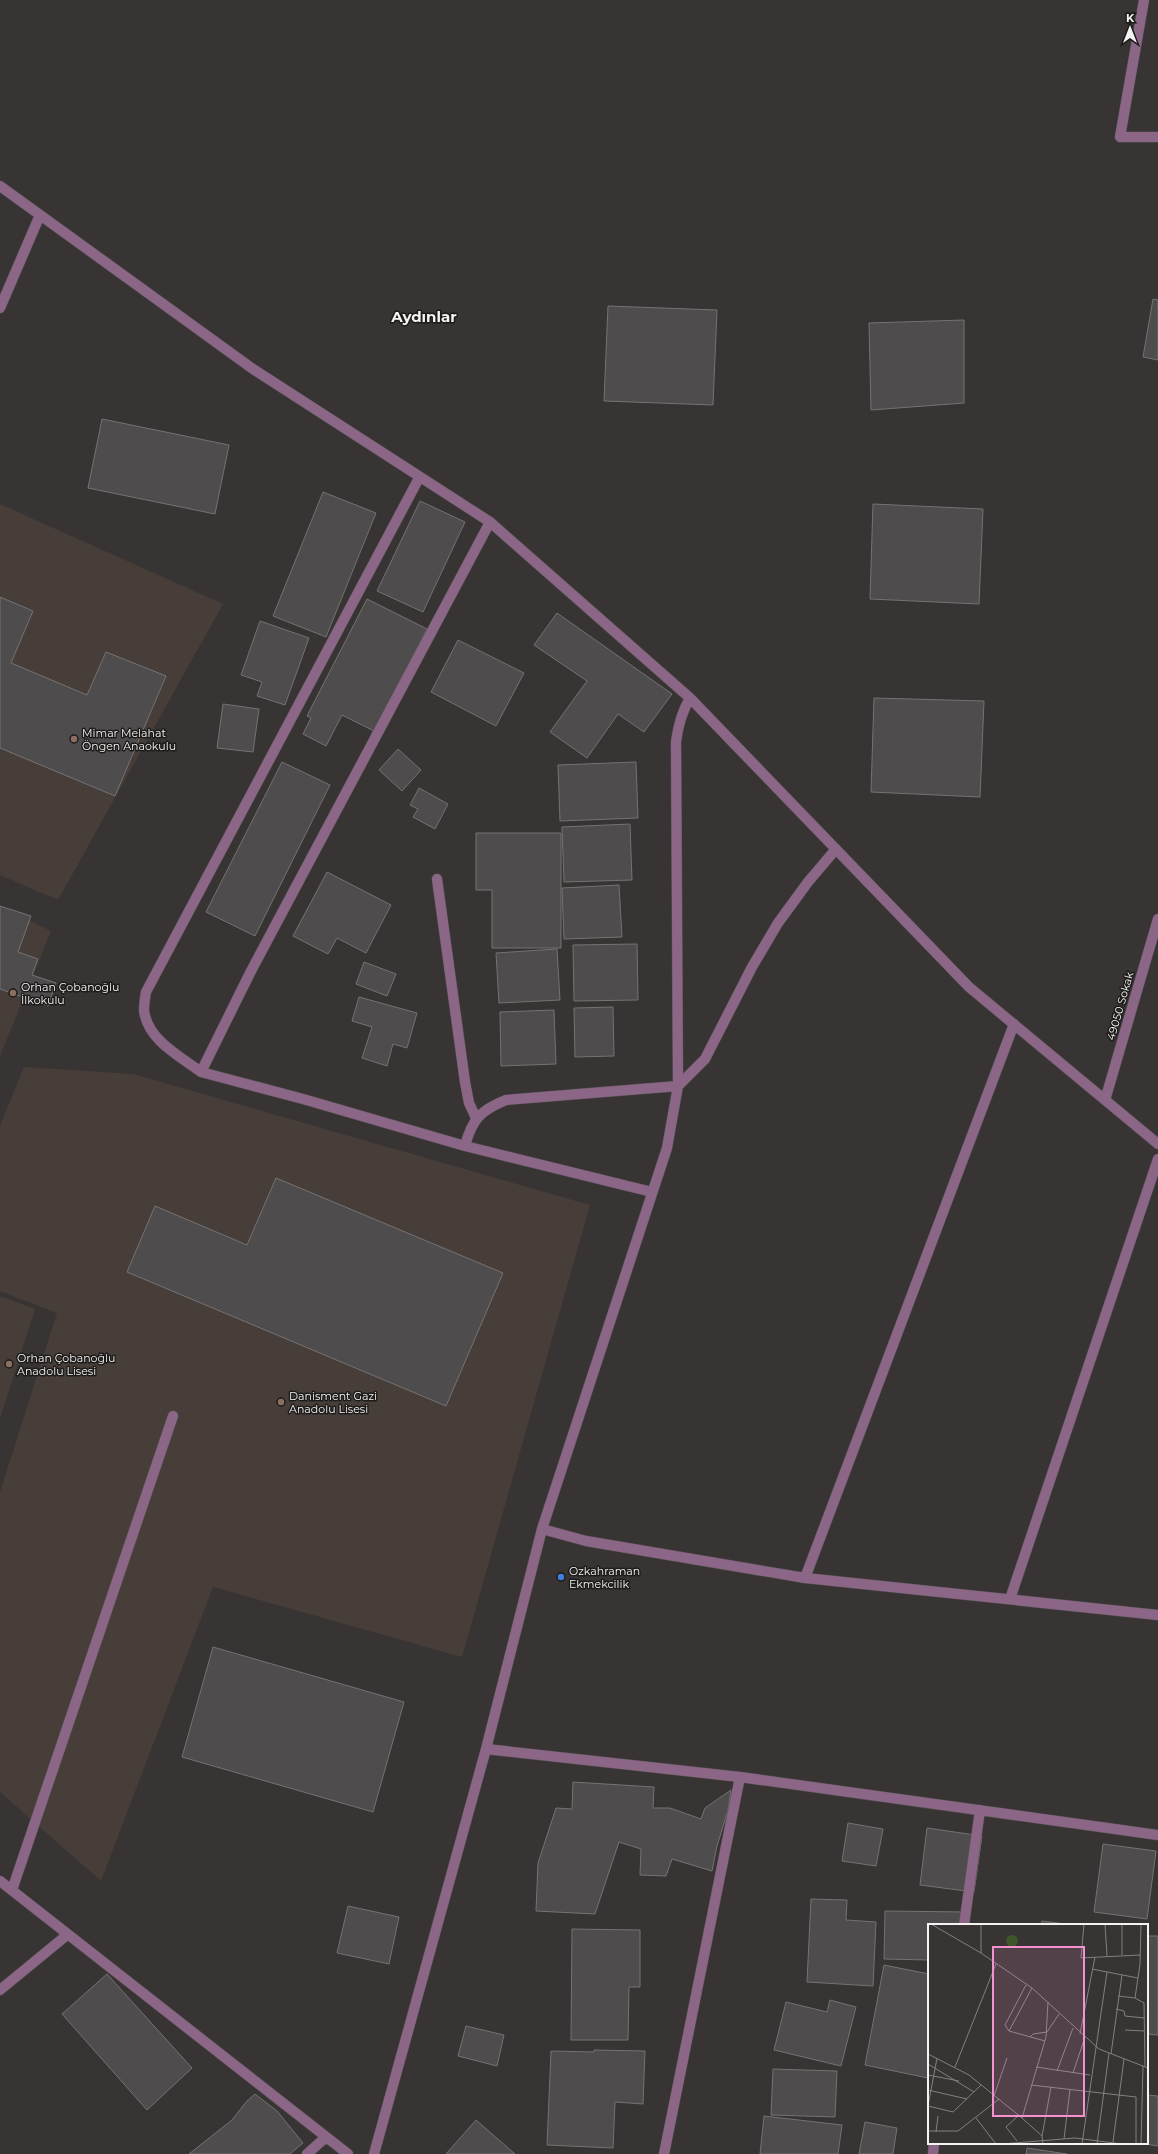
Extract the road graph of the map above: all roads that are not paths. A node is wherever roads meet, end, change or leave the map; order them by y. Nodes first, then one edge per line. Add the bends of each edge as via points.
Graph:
1 (1144, 0) edge
2 (1158, 138) edge
3 (0, 186) edge
4 (40, 215) junction
5 (0, 308) edge
6 (419, 478) junction
7 (490, 522) junction
8 (690, 698) junction
9 (836, 849) junction
10 (437, 879) dead end
11 (1158, 919) edge
12 (1014, 1024) junction
13 (201, 1072) junction
14 (678, 1086) junction
15 (1105, 1100) junction
16 (476, 1118) junction
17 (1158, 1144) edge
18 (465, 1146) junction
19 (1158, 1159) edge
20 (652, 1192) junction
21 (172, 1416) dead end
22 (542, 1529) junction
23 (805, 1578) junction
24 (1010, 1599) junction
25 (1158, 1615) edge
26 (486, 1749) junction
27 (740, 1777) junction
28 (980, 1810) junction
29 (1158, 1835) edge
30 (0, 1881) edge
31 (12, 1890) junction
32 (964, 1924) edge
33 (67, 1935) junction
34 (0, 1990) edge
35 (326, 2137) junction
36 (934, 2144) edge
37 (307, 2154) edge
38 (348, 2154) edge
39 (374, 2154) edge
40 (664, 2154) edge
41 (933, 2154) edge

1 - 2 street via 1120,137
3 - 4 street
4 - 5 street
4 - 6 street via 253,369
6 - 7 street
6 - 13 street via 146,992 144,1010 148,1026 155,1037
7 - 8 street
7 - 13 street via 250,973
8 - 9 street
8 - 14 street via 678,725 676,742
9 - 12 street via 969,987
9 - 14 street via 778,923 752,967 705,1059
10 - 16 street via 465,1082 469,1103
11 - 15 street, 49050 Sokak
12 - 15 street
12 - 23 street
13 - 18 street
14 - 16 street via 506,1100 489,1107
14 - 20 street via 667,1148
15 - 17 street
16 - 18 street
18 - 20 street
19 - 24 street
20 - 22 street
21 - 31 street
22 - 23 street via 586,1540
22 - 26 street
23 - 24 street
24 - 25 street
26 - 27 street
26 - 39 street
27 - 28 street
27 - 40 street
28 - 29 street
28 - 32 street
30 - 31 street
31 - 33 street
33 - 34 street
33 - 35 street
35 - 37 street
35 - 38 street
36 - 41 street

